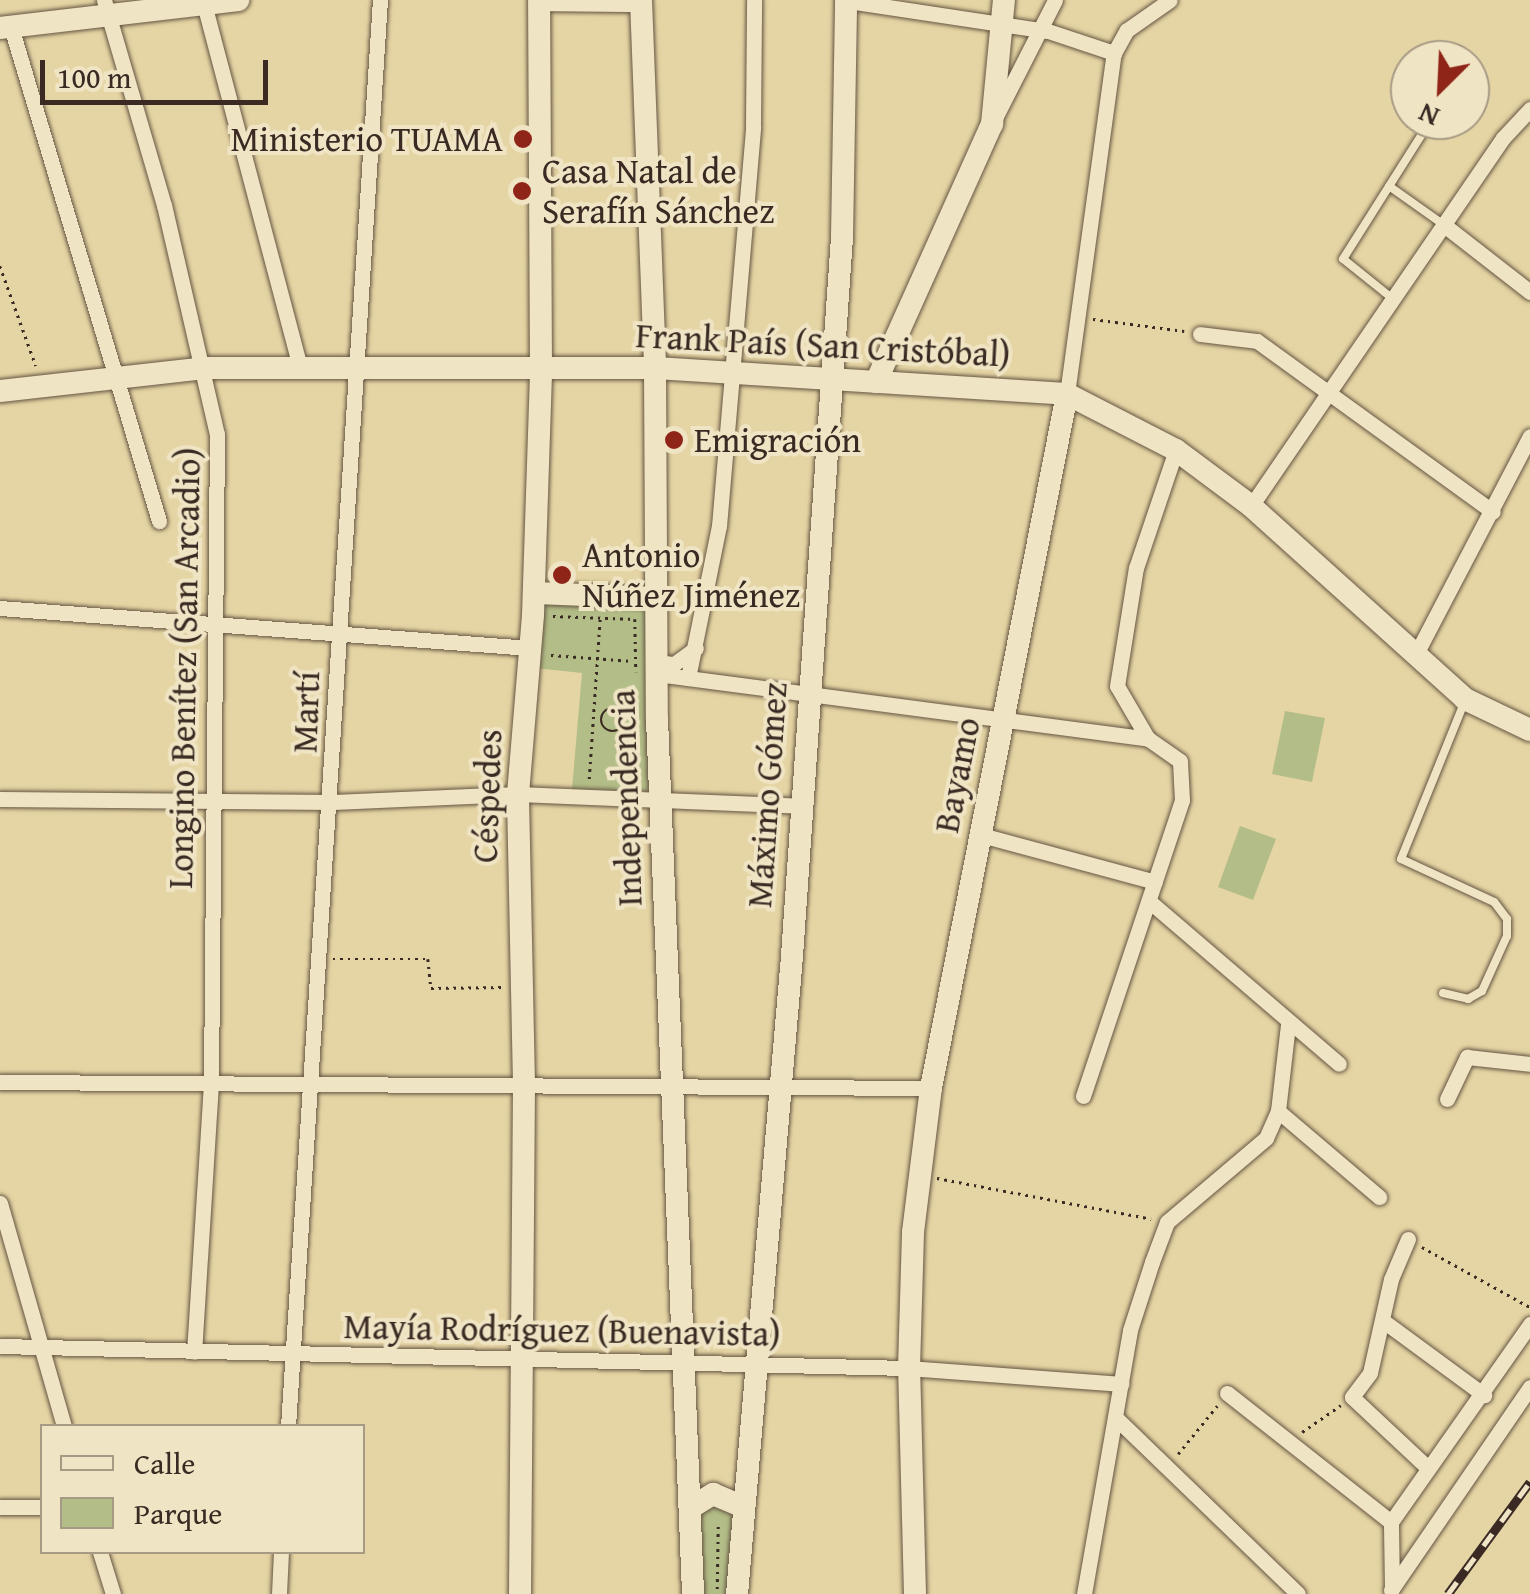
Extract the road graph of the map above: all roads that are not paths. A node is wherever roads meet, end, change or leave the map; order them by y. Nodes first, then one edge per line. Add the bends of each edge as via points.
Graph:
1 (238, 0) edge
2 (380, 0) edge
3 (541, 0) edge
4 (754, 0) edge
5 (844, 0) edge
6 (1054, 0) edge
7 (1170, 0) edge
8 (203, 1) edge
9 (640, 1) edge
10 (105, 7) edge
11 (1001, 12) edge
12 (6, 27) edge
13 (1042, 30) junction
14 (1114, 54) junction
15 (1530, 109) edge
16 (992, 124) junction
17 (1418, 140) edge
18 (1389, 186) junction
19 (1444, 226) junction
20 (1530, 292) edge
21 (1394, 300) junction
22 (1200, 334) road end
23 (300, 367) junction
24 (205, 368) junction
25 (354, 368) junction
26 (540, 368) junction
27 (655, 368) junction
28 (733, 372) junction
29 (114, 377) junction
30 (831, 379) junction
31 (876, 382) junction
32 (0, 391) edge
33 (1068, 394) junction
34 (1332, 396) junction
35 (1530, 436) edge
36 (1176, 450) junction
37 (1252, 506) junction
38 (1493, 512) junction
39 (158, 521) dead end
40 (534, 604) junction
41 (0, 608) edge
42 (657, 609) junction
43 (218, 627) junction
44 (339, 634) junction
45 (699, 644) junction
46 (530, 651) junction
47 (1414, 656) junction
48 (657, 668) junction
49 (688, 678) junction
50 (809, 691) junction
51 (1466, 698) junction
52 (1004, 720) junction
53 (1530, 730) edge
54 (1148, 738) junction
55 (518, 794) junction
56 (660, 799) junction
57 (0, 800) edge
58 (333, 802) junction
59 (212, 803) junction
60 (801, 806) junction
61 (981, 835) junction
62 (1155, 882) junction
63 (1149, 901) junction
64 (1442, 993) dead end
65 (1288, 1024) junction
66 (1340, 1064) dead end
67 (1530, 1064) edge
68 (0, 1082) edge
69 (211, 1083) junction
70 (313, 1084) junction
71 (524, 1084) junction
72 (672, 1085) junction
73 (781, 1085) junction
74 (931, 1088) junction
75 (1083, 1096) dead end
76 (1447, 1099) dead end
77 (1278, 1111) junction
78 (1379, 1197) dead end
79 (0, 1203) edge
80 (1408, 1239) road end
81 (1386, 1323) junction
82 (1530, 1324) edge
83 (0, 1346) edge
84 (41, 1346) junction
85 (194, 1351) junction
86 (292, 1353) junction
87 (524, 1361) junction
88 (685, 1366) junction
89 (755, 1366) junction
90 (908, 1368) junction
91 (1122, 1384) junction
92 (1530, 1386) edge
93 (1227, 1393) road end
94 (1484, 1395) junction
95 (1118, 1420) junction
96 (63, 1424) edge
97 (288, 1424) edge
98 (1428, 1468) junction
99 (0, 1507) edge
100 (40, 1507) edge
101 (692, 1515) junction
102 (734, 1519) junction
103 (1392, 1522) junction
104 (101, 1554) edge
105 (281, 1554) edge
106 (1390, 1591) edge
107 (113, 1594) edge
108 (279, 1594) edge
109 (520, 1594) edge
110 (693, 1594) edge
111 (737, 1594) edge
112 (914, 1594) edge
113 (1084, 1594) edge
114 (1298, 1594) edge

1 - 8 street
2 - 25 street, Martí
3 - 9 street
3 - 26 street, Céspedes
4 - 28 street via 753,126
5 - 11 street
5 - 30 street, Máximo Gómez via 842,237
6 - 13 street
7 - 14 street via 1126,30
8 - 10 street
8 - 23 street
9 - 27 street, Independencia
10 - 12 street
10 - 24 street, Longino Benítez (San Arcadio)
11 - 13 street
11 - 16 street via 1000,87
12 - 29 street
13 - 14 street
13 - 16 street
14 - 33 street, Bayamo
15 - 19 street
16 - 31 street
17 - 18 lane
18 - 19 lane
18 - 21 lane via 1343,263
19 - 20 street
19 - 21 street
21 - 34 street
22 - 34 street via 1257,341
23 - 24 street, Frank País (San Cristóbal)
23 - 25 street, Frank País (San Cristóbal)
24 - 29 street, Frank País (San Cristóbal)
24 - 43 street, Longino Benítez (San Arcadio) via 220,502
25 - 26 street, Frank País (San Cristóbal)
25 - 44 street, Martí
26 - 27 street, Frank País (San Cristóbal)
26 - 40 street, Céspedes
27 - 28 street, Frank País (San Cristóbal)
27 - 42 street, Independencia
28 - 30 street, Frank País (San Cristóbal)
28 - 45 street
29 - 32 street, Frank País (San Cristóbal)
29 - 39 street
30 - 31 street, Frank País (San Cristóbal)
30 - 50 street, Máximo Gómez
31 - 33 street, Frank País (San Cristóbal)
33 - 36 street, Frank País (San Cristóbal)
33 - 52 street, Bayamo
34 - 37 street
34 - 38 street
35 - 38 street
36 - 37 street, Frank País (San Cristóbal)
36 - 54 street via 1136,568 1117,686
37 - 47 street, Frank País (San Cristóbal)
38 - 47 street
40 - 42 street
40 - 46 street, Céspedes
41 - 43 street
42 - 48 street, Independencia
43 - 44 street
43 - 59 street, Longino Benítez (San Arcadio)
44 - 46 street
44 - 58 street, Martí
45 - 48 street via 687,658
45 - 49 street
46 - 55 street, Céspedes
47 - 51 street, Frank País (San Cristóbal)
48 - 49 street
48 - 56 street, Independencia
49 - 50 street
50 - 52 street
50 - 60 street, Máximo Gómez
51 - 53 street, Frank País (San Cristóbal)
51 - 64 lane via 1401,859 1494,902 1507,920 1507,936 1482,991 1468,998
52 - 54 street
52 - 61 street, Bayamo
54 - 62 street via 1168,747 1184,776
55 - 56 street
55 - 58 street
55 - 71 street, Céspedes
56 - 60 street
56 - 72 street, Independencia
57 - 59 street
58 - 59 street
58 - 70 street, Martí
59 - 69 street, Longino Benítez (San Arcadio)
60 - 73 street, Máximo Gómez
61 - 62 street
61 - 74 street, Bayamo
62 - 63 street
63 - 65 street
63 - 75 street
65 - 66 street
65 - 77 street
67 - 76 street via 1467,1056
68 - 69 street
69 - 70 street
69 - 85 street, Longino Benítez (San Arcadio)
70 - 71 street
70 - 86 street, Martí
71 - 72 street
71 - 87 street, Céspedes
72 - 73 street
72 - 88 street, Independencia
73 - 74 street
73 - 89 street, Máximo Gómez
74 - 90 street, Bayamo
77 - 78 street
77 - 91 street via 1266,1138 1167,1222 1130,1330
79 - 84 street
80 - 81 street via 1391,1279
81 - 94 street
81 - 98 street via 1370,1373 1352,1397
82 - 94 street
83 - 84 street, Mayía Rodríguez (Buenavista)
84 - 85 street, Mayía Rodríguez (Buenavista)
84 - 96 street
85 - 86 street, Mayía Rodríguez (Buenavista)
86 - 87 street, Mayía Rodríguez (Buenavista)
86 - 97 street, Martí
87 - 88 street, Mayía Rodríguez (Buenavista)
87 - 109 street, Céspedes
88 - 89 street, Mayía Rodríguez (Buenavista)
88 - 101 street, Independencia
89 - 90 street, Mayía Rodríguez (Buenavista)
89 - 102 street, Máximo Gómez
90 - 91 street, Mayía Rodríguez (Buenavista)
90 - 112 street, Bayamo
91 - 95 street
92 - 106 street
93 - 103 street
94 - 98 street
95 - 113 street via 1094,1511
95 - 114 street
98 - 103 street
99 - 100 street
101 - 102 street via 713,1494
101 - 110 street, Independencia
102 - 111 street, Máximo Gómez
103 - 106 street
104 - 107 street
105 - 108 street

